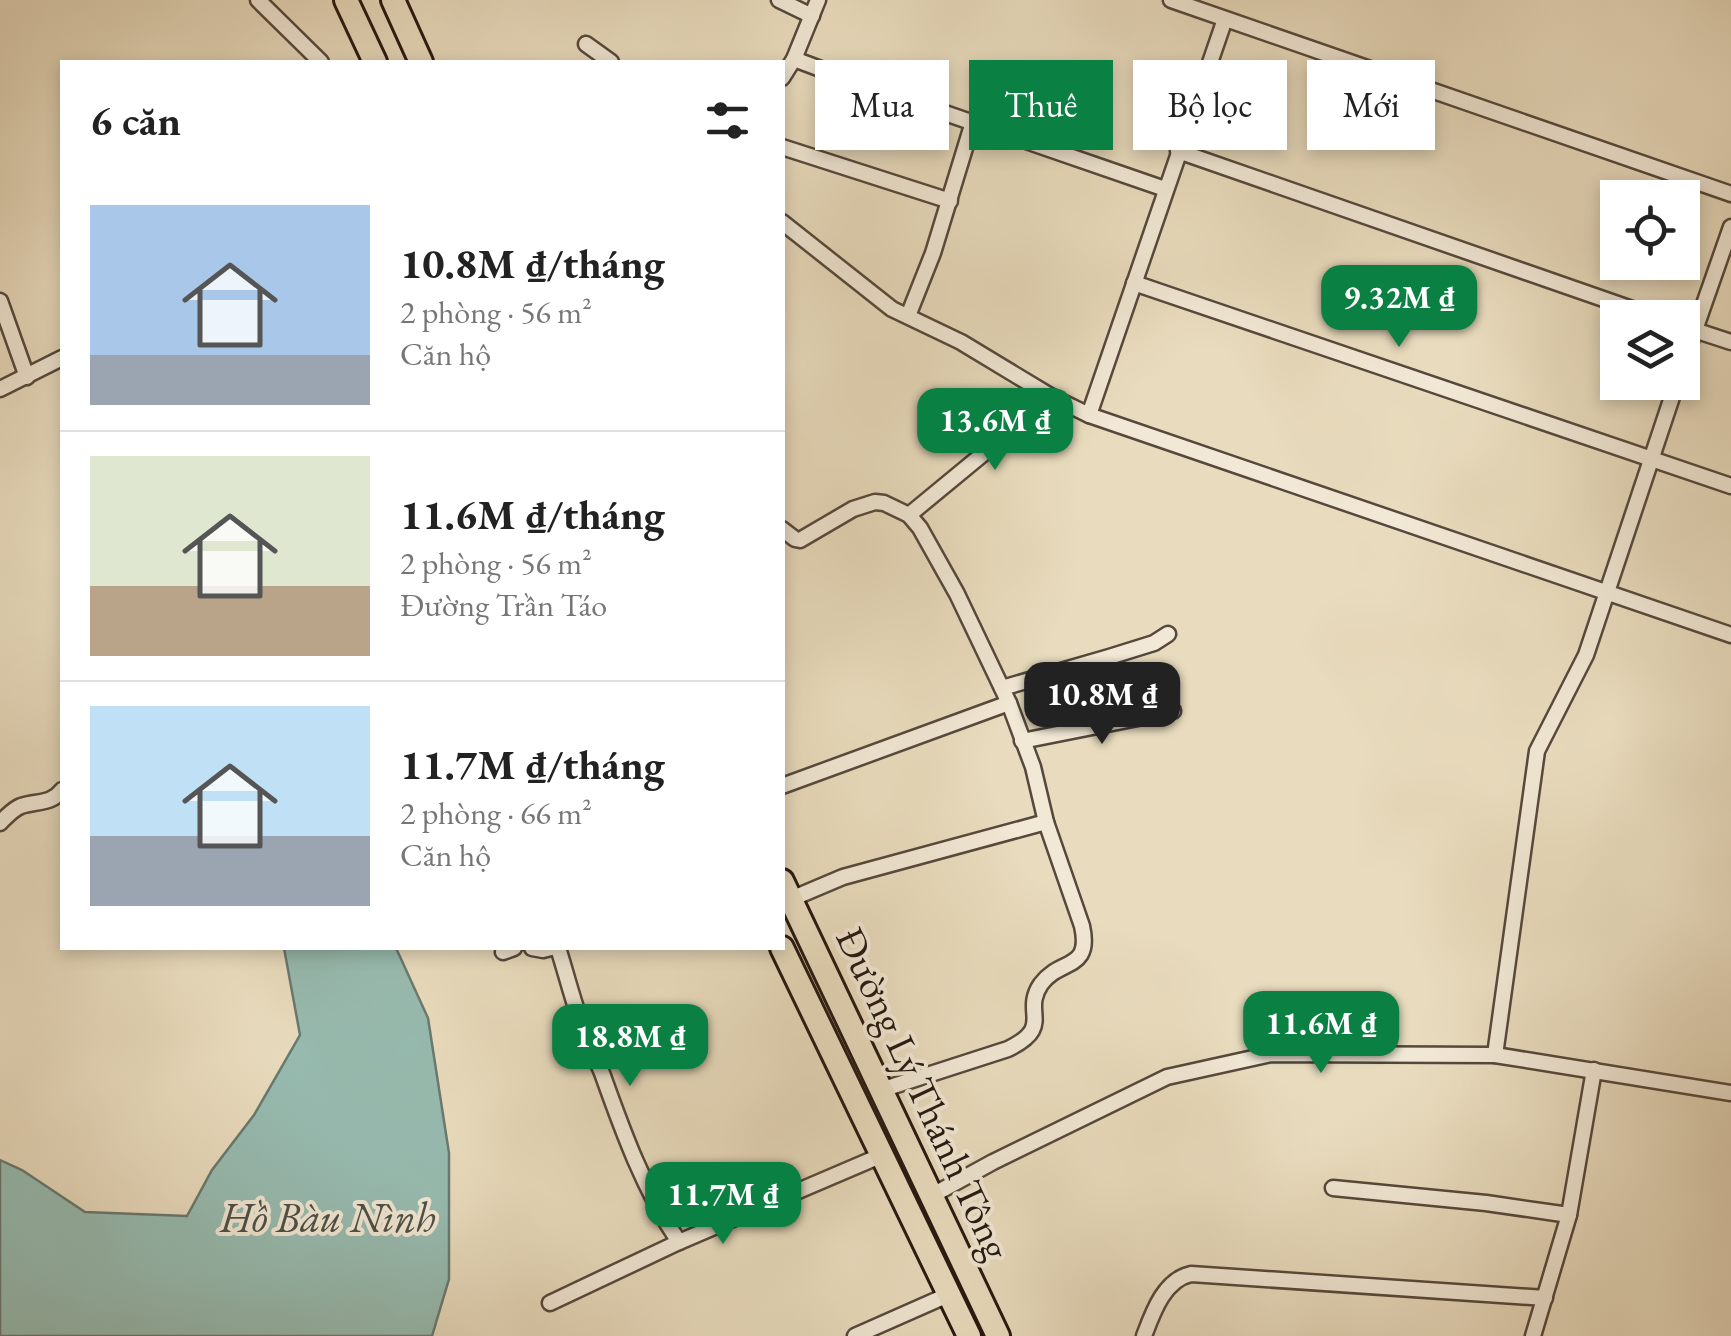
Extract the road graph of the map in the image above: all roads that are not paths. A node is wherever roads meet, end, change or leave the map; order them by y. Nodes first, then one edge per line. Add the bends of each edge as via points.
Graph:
1 (258, 0) edge
2 (346, 0) edge
3 (779, 0) edge
4 (818, 0) edge
5 (1171, 0) edge
6 (398, 5) edge
7 (812, 16) junction
8 (1225, 18) junction
9 (586, 44) dead end
10 (310, 50) junction
11 (794, 59) junction
12 (319, 60) edge
13 (328, 60) edge
14 (374, 60) edge
15 (420, 60) edge
16 (608, 60) edge
17 (785, 73) edge
18 (969, 121) edge
19 (969, 136) edge
20 (785, 148) edge
21 (1053, 150) edge
22 (1178, 151) junction
23 (1165, 189) junction
24 (1731, 194) edge
25 (950, 201) junction
26 (785, 224) edge
27 (1731, 227) edge
28 (1134, 283) junction
29 (1606, 300) edge
30 (0, 302) edge
31 (1700, 302) edge
32 (908, 316) junction
33 (1700, 332) edge
34 (1731, 342) edge
35 (60, 359) edge
36 (27, 376) junction
37 (0, 390) edge
38 (1052, 397) junction
39 (1671, 400) edge
40 (1089, 415) junction
41 (1651, 458) junction
42 (1731, 486) edge
43 (909, 515) junction
44 (785, 531) edge
45 (1608, 594) junction
46 (1168, 634) dead end
47 (1731, 635) edge
48 (1002, 688) junction
49 (1009, 703) junction
50 (1173, 711) dead end
51 (1022, 740) junction
52 (785, 785) edge
53 (60, 793) edge
54 (1046, 822) junction
55 (0, 823) edge
56 (787, 890) edge
57 (556, 950) edge
58 (783, 950) edge
59 (1495, 1055) junction
60 (1594, 1070) junction
61 (881, 1090) junction
62 (1731, 1093) edge
63 (906, 1140) junction
64 (880, 1156) junction
65 (1333, 1188) dead end
66 (932, 1196) junction
67 (1569, 1215) junction
68 (680, 1242) junction
69 (950, 1294) junction
70 (1545, 1298) junction
71 (550, 1303) dead end
72 (855, 1336) edge
73 (969, 1336) edge
74 (998, 1336) edge
75 (1144, 1336) edge
76 (1533, 1336) edge

1 - 10 street
2 - 14 main road
3 - 7 street
4 - 7 street
5 - 8 street
6 - 15 main road
7 - 11 street
8 - 22 street
8 - 24 street
9 - 16 street
10 - 12 street
10 - 13 street
11 - 17 street
11 - 18 street
19 - 25 street
20 - 25 street
21 - 23 street
22 - 23 street
22 - 29 street
23 - 28 street
25 - 32 street
26 - 32 street
27 - 31 street
28 - 40 street
28 - 41 street
30 - 36 street
32 - 38 street
33 - 34 street
35 - 36 street
36 - 37 street
38 - 40 street
38 - 43 street
39 - 41 street
40 - 45 street
41 - 42 street
41 - 45 street
43 - 44 street via 874,502 800,540
43 - 48 street
45 - 47 street
45 - 59 street via 1586,656 1537,751
46 - 48 street
48 - 49 street
49 - 51 street
49 - 52 street
50 - 51 street
51 - 54 street
53 - 55 street via 16,807
54 - 56 street
54 - 61 street via 1082,926 1083,952 1043,981 1035,1027 1023,1042
56 - 61 main road, Đường Lý Thánh Tông
57 - 68 street via 636,1165
58 - 64 main road, Đường Lý Thánh Tông
59 - 60 street
59 - 66 street via 1272,1054 1167,1077
60 - 62 street
60 - 67 street
61 - 63 main road, Đường Lý Thánh Tông
63 - 64 main road
63 - 66 main road, Đường Lý Thánh Tông
64 - 68 street
64 - 69 main road, Đường Lý Thánh Tông
65 - 67 street
66 - 74 main road, Đường Lý Thánh Tông
67 - 70 street
68 - 71 street
69 - 72 street
69 - 73 main road, Đường Lý Thánh Tông
70 - 75 street via 1191,1274 1169,1285
70 - 76 street

